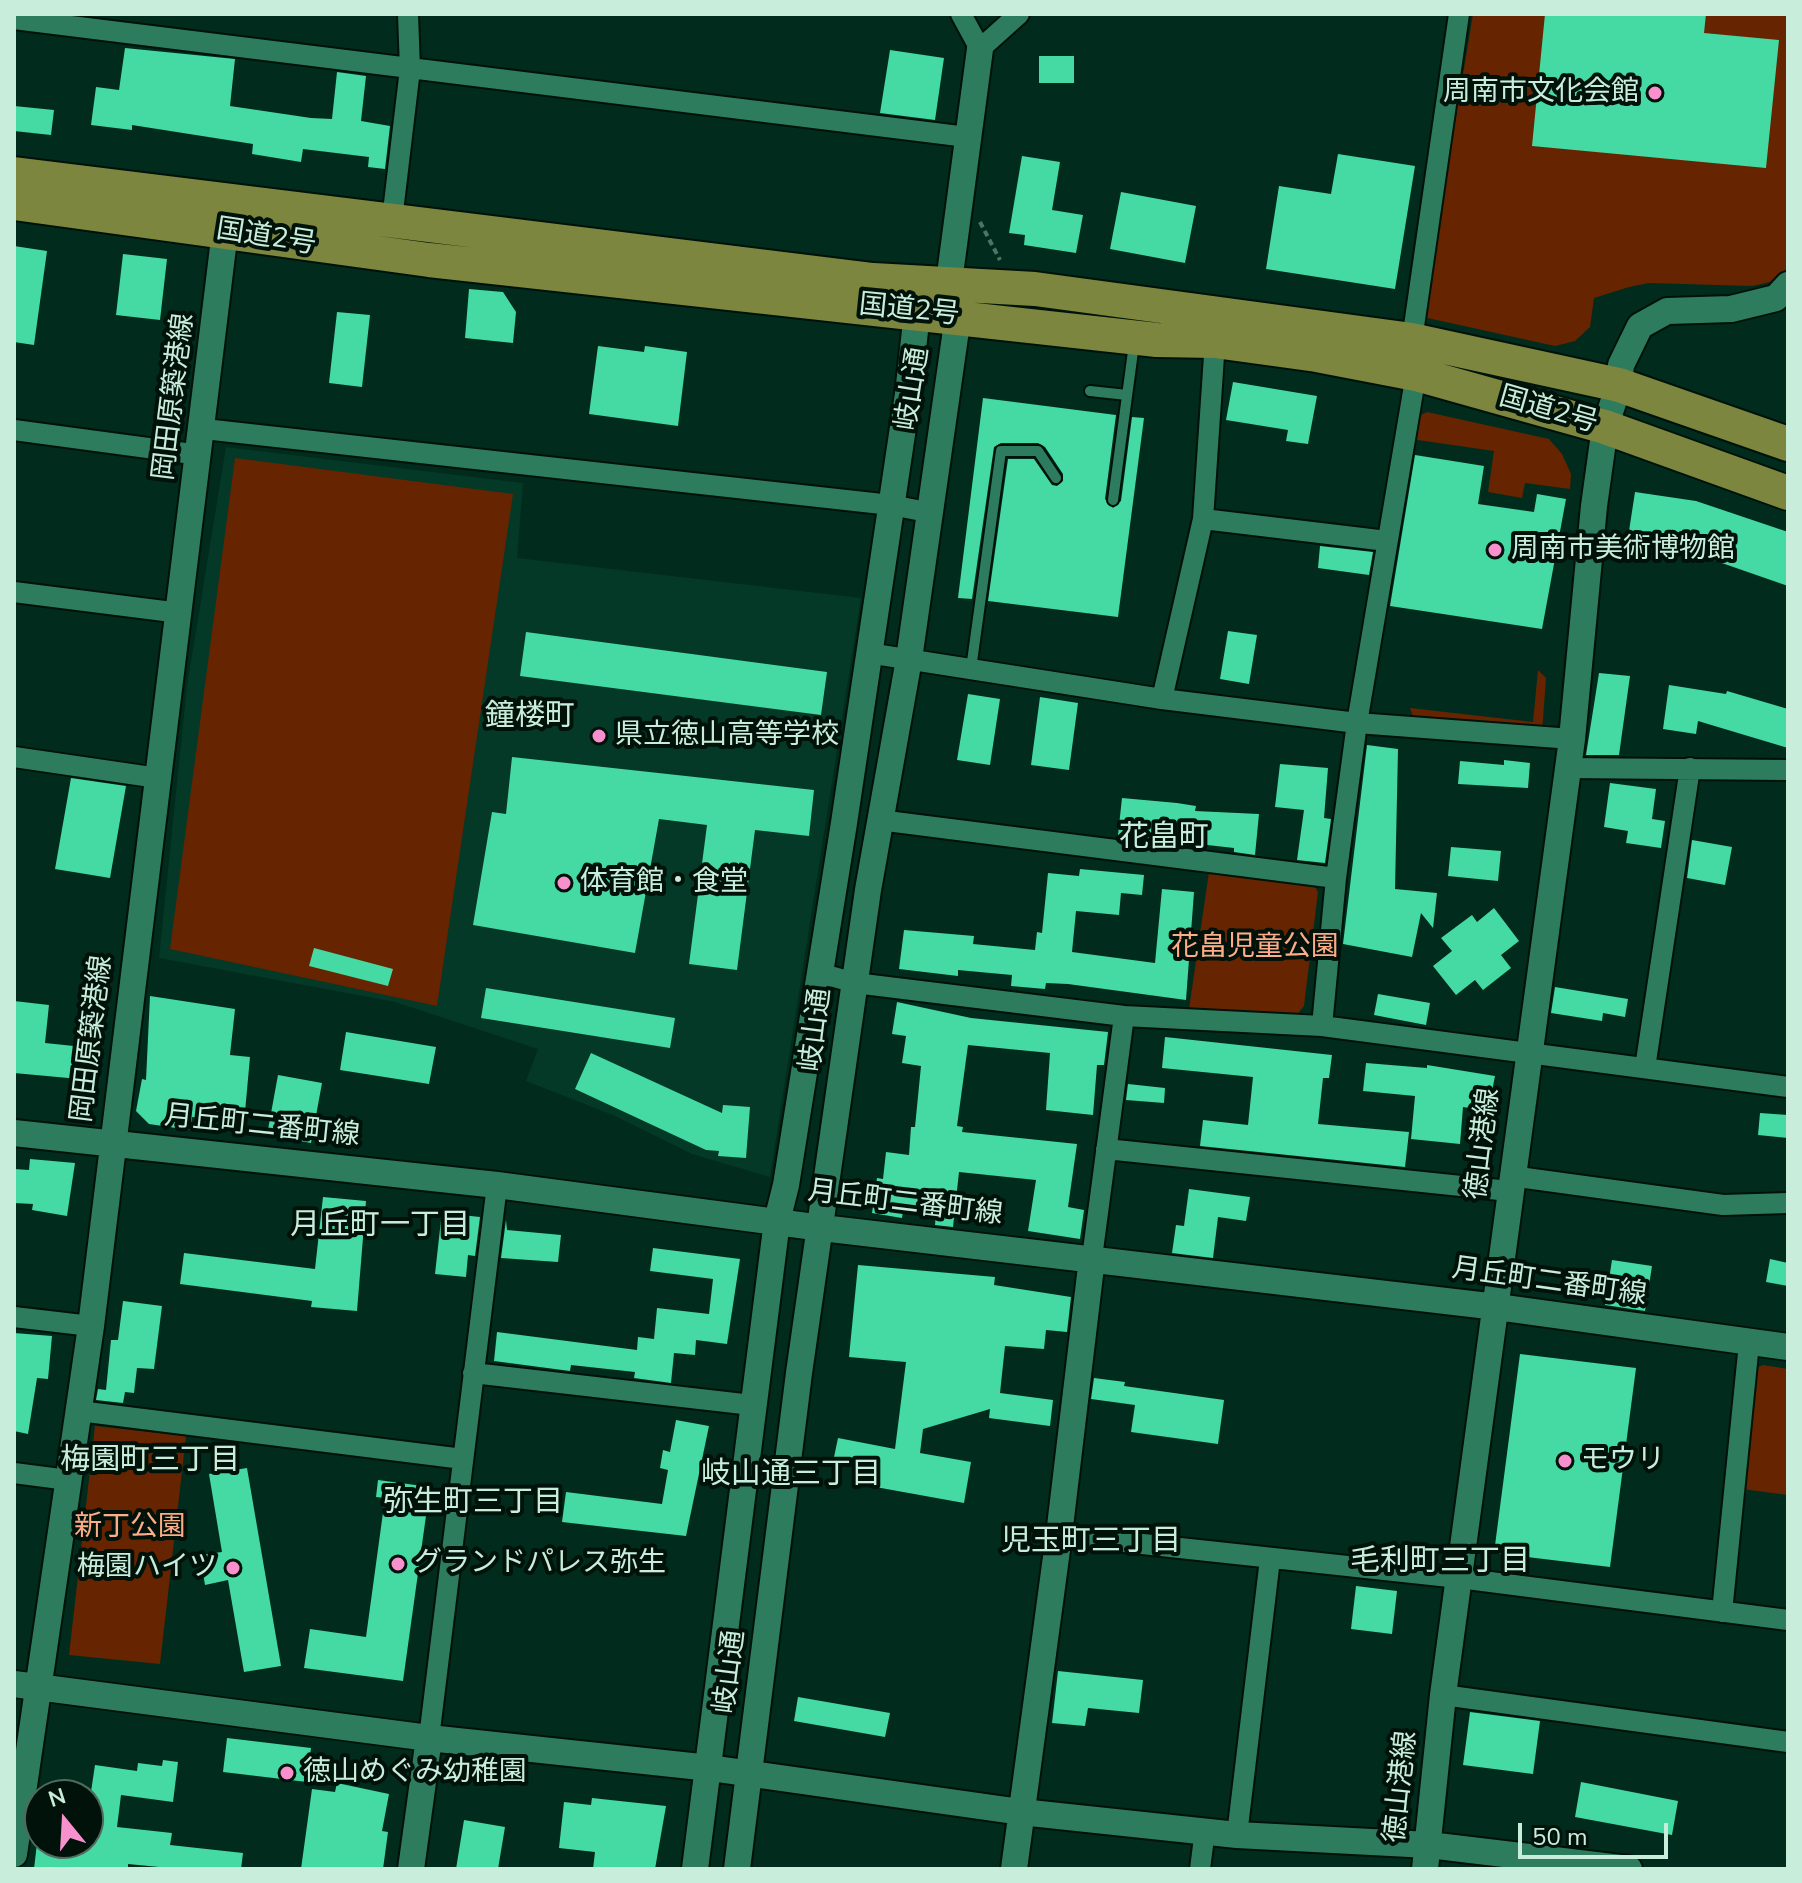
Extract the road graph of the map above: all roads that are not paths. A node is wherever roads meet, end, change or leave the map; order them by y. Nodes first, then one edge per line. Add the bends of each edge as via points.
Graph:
1 (408, 14) edge
2 (961, 14) edge
3 (1019, 14) edge
4 (1459, 14) edge
5 (14, 19) edge
6 (980, 49) junction
7 (410, 69) junction
8 (967, 137) junction
9 (14, 174) edge
10 (14, 203) edge
11 (392, 220) junction
12 (225, 231) junction
13 (949, 282) junction
14 (1788, 285) edge
15 (917, 313) junction
16 (958, 316) junction
17 (1135, 338) junction
18 (1412, 340) junction
19 (1215, 341) junction
20 (1416, 374) junction
21 (1619, 385) junction
22 (1090, 391) dead end
23 (1127, 395) junction
24 (1605, 427) junction
25 (204, 429) junction
26 (14, 430) edge
27 (1788, 444) edge
28 (200, 455) junction
29 (1056, 478) dead end
30 (1788, 493) edge
31 (1113, 500) dead end
32 (891, 505) junction
33 (927, 512) junction
34 (1203, 519) junction
35 (1387, 541) junction
36 (14, 592) edge
37 (180, 613) junction
38 (868, 653) junction
39 (909, 659) junction
40 (971, 669) junction
41 (1162, 699) junction
42 (1357, 723) junction
43 (1572, 739) junction
44 (14, 757) edge
45 (1567, 768) junction
46 (1690, 768) junction
47 (1788, 770) edge
48 (158, 778) junction
49 (879, 820) junction
50 (1336, 878) junction
51 (820, 973) junction
52 (855, 983) junction
53 (1124, 1016) junction
54 (1322, 1026) junction
55 (1528, 1054) junction
56 (1645, 1068) junction
57 (1788, 1087) edge
58 (14, 1133) edge
59 (112, 1143) junction
60 (1106, 1149) junction
61 (1510, 1184) junction
62 (497, 1185) junction
63 (1788, 1203) edge
64 (777, 1221) junction
65 (822, 1228) junction
66 (1092, 1258) junction
67 (1497, 1307) junction
68 (14, 1317) edge
69 (91, 1326) junction
70 (1749, 1343) junction
71 (1788, 1347) edge
72 (473, 1373) junction
73 (752, 1405) junction
74 (79, 1411) junction
75 (463, 1459) junction
76 (14, 1473) edge
77 (68, 1480) junction
78 (1059, 1535) junction
79 (1270, 1559) junction
80 (1459, 1578) junction
81 (1722, 1612) junction
82 (1788, 1620) edge
83 (26, 1686) edge
84 (1443, 1695) junction
85 (429, 1738) junction
86 (1788, 1742) edge
87 (710, 1768) junction
88 (751, 1774) junction
89 (1021, 1812) junction
90 (1205, 1830) junction
91 (1237, 1835) junction
92 (14, 1854) edge
93 (1427, 1857) edge
94 (411, 1869) edge
95 (695, 1869) edge
96 (737, 1869) edge
97 (1014, 1869) edge
98 (1200, 1869) edge
99 (1629, 1869) edge

1 - 7 street
2 - 6 street
3 - 6 street
4 - 18 street
5 - 7 street
6 - 8 street
7 - 8 street
7 - 11 street
8 - 13 street
9 - 11 highway, 国道2号
10 - 12 highway, 国道2号
11 - 13 highway, 国道2号 via 873,280
12 - 15 highway, 国道2号 via 429,260
12 - 25 street, 岡田原築港線
13 - 15 street, 岐山通
13 - 16 street, 岐山通
13 - 18 highway, 国道2号
14 - 21 street, 徳山港線 via 1776,298 1731,309 1667,311 1640,326 1621,365
15 - 16 highway, 国道2号
15 - 32 street, 岐山通
16 - 17 highway, 国道2号
16 - 33 street, 岐山通
17 - 19 highway, 国道2号
17 - 23 lane
18 - 21 highway, 国道2号
19 - 20 highway, 国道2号
19 - 34 street
20 - 24 highway, 国道2号
20 - 35 street
21 - 24 street, 徳山港線
21 - 27 highway, 国道2号
22 - 23 lane
23 - 31 lane
24 - 30 highway, 国道2号
24 - 43 street, 徳山港線
25 - 28 street, 岡田原築港線
25 - 32 street
26 - 28 street
28 - 37 street, 岡田原築港線
29 - 40 lane via 1038,451 1001,451
32 - 33 street
32 - 38 street, 岐山通
33 - 39 street, 岐山通
34 - 35 street
34 - 41 street
35 - 42 street
36 - 37 street
37 - 48 street, 岡田原築港線
38 - 39 street
38 - 51 street, 岐山通
39 - 40 street
39 - 49 street, 岐山通
40 - 41 street
41 - 42 street
42 - 43 street
42 - 50 street
43 - 45 street, 徳山港線
44 - 48 street
45 - 46 street
45 - 55 street, 徳山港線
46 - 47 street
46 - 56 street
48 - 59 street, 岡田原築港線
49 - 50 street
49 - 52 street, 岐山通
50 - 54 street
51 - 52 street
51 - 64 street, 岐山通
52 - 53 street
52 - 65 street, 岐山通
53 - 54 street
53 - 60 street
54 - 55 street
55 - 56 street
55 - 61 street, 徳山港線
56 - 57 street
58 - 59 street, 月丘町二番町線
59 - 62 street, 月丘町二番町線
59 - 69 street, 岡田原築港線
60 - 61 street
60 - 66 street
61 - 63 street via 1723,1205
61 - 67 street, 徳山港線
62 - 64 street, 月丘町二番町線
62 - 72 street
64 - 65 street, 月丘町二番町線
64 - 73 street, 岐山通
65 - 66 street, 月丘町二番町線
65 - 88 street, 岐山通 via 799,1373
66 - 67 street, 月丘町二番町線
66 - 78 street
67 - 70 street, 月丘町二番町線
67 - 80 street, 徳山港線
68 - 69 street
69 - 74 street, 岡田原築港線
70 - 71 street, 月丘町二番町線
70 - 81 street
72 - 73 street
72 - 75 street
73 - 87 street, 岐山通
74 - 75 street
74 - 77 street, 岡田原築港線
75 - 85 street
76 - 77 street
77 - 83 street, 岡田原築港線
78 - 79 street
78 - 89 street
79 - 80 street
79 - 91 street
80 - 81 street
80 - 84 street, 徳山港線
81 - 82 street
83 - 85 street
83 - 92 street, 岡田原築港線
84 - 86 street
84 - 93 street, 徳山港線
85 - 87 street
85 - 94 street
87 - 88 street
87 - 95 street, 岐山通
88 - 89 street
88 - 96 street, 岐山通
89 - 90 street
89 - 97 street
90 - 91 street
90 - 98 street
91 - 93 street
93 - 99 street

